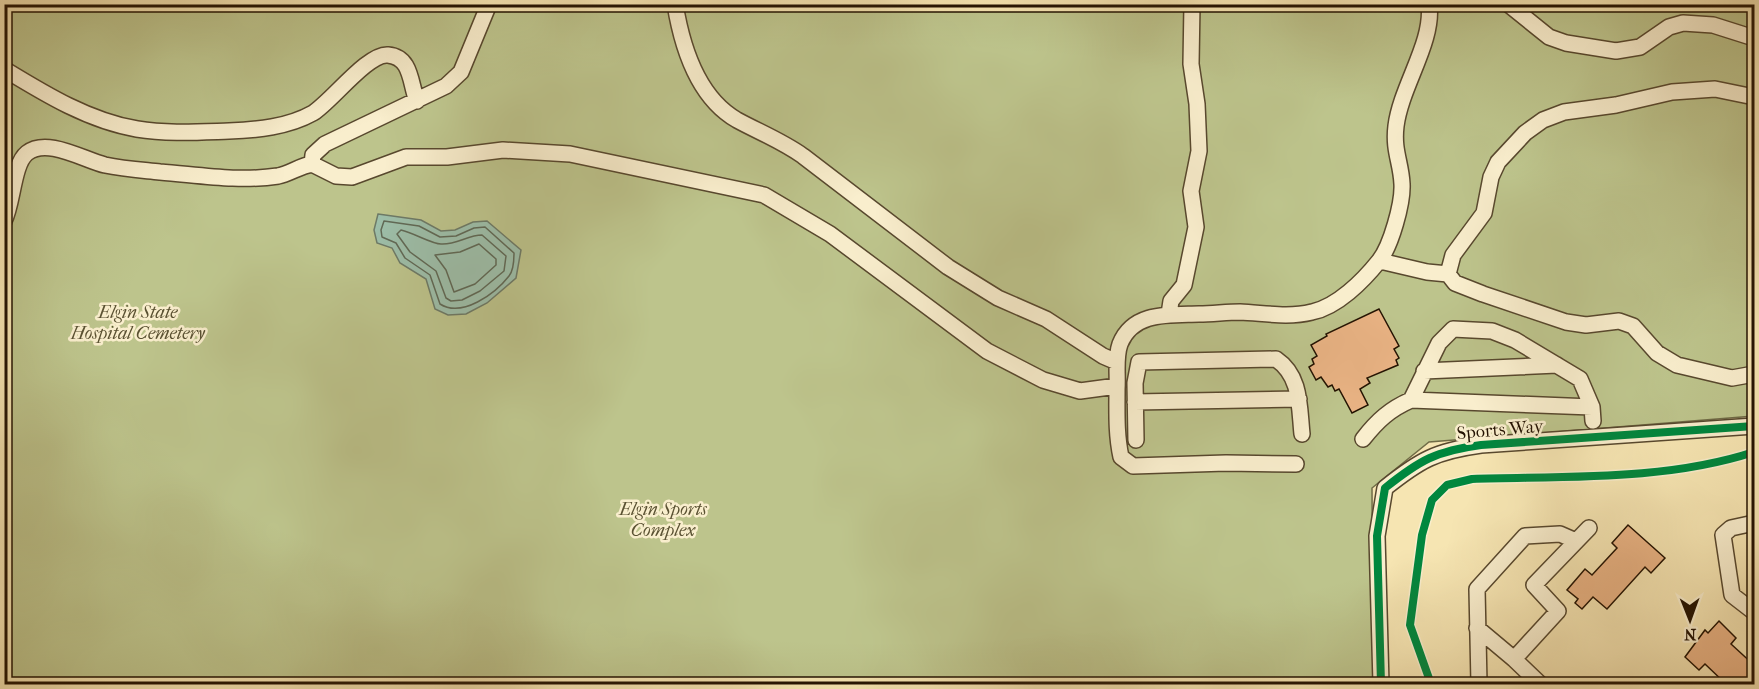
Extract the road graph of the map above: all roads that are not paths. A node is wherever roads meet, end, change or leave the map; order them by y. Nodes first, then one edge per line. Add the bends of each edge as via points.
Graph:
1 (489, 4) edge
2 (675, 4) edge
3 (1192, 4) edge
4 (1508, 4) edge
5 (1431, 8) edge
6 (1755, 38) edge
7 (4, 69) edge
8 (1755, 97) edge
9 (417, 101) junction
10 (312, 164) junction
11 (4, 221) edge
12 (1380, 261) junction
13 (1448, 274) junction
14 (1169, 314) junction
15 (1117, 362) junction
16 (1557, 365) junction
17 (1424, 371) junction
18 (1755, 374) edge
19 (1117, 386) junction
20 (1299, 399) junction
21 (1411, 400) junction
22 (1135, 402) junction
23 (1755, 426) edge
24 (1302, 434) dead end
25 (1363, 439) dead end
26 (1137, 440) dead end
27 (1296, 464) dead end
28 (1755, 522) edge
29 (1589, 528) dead end
30 (1576, 541) junction
31 (1755, 612) edge
32 (1477, 628) junction
33 (1514, 659) junction
34 (1536, 683) edge
35 (1381, 684) edge
36 (1479, 684) edge

1 - 9 street via 461,72 446,86
2 - 15 street via 694,70 719,106 803,156 955,272
3 - 14 street via 1191,64 1199,152 1191,191 1196,227 1184,285 1171,301
4 - 6 street via 1549,37 1616,51 1640,47 1669,27 1683,23 1713,25
5 - 12 street via 1398,116 1394,141 1401,198
7 - 9 street via 36,89 109,122 165,132 267,128 302,118 335,95 372,60 385,55 397,57 406,65
8 - 13 street via 1715,89 1672,92 1564,112 1543,120 1498,162 1484,213 1453,255
9 - 10 street via 325,144 313,155
10 - 11 street via 281,176 192,176 128,170 39,148 26,153 20,164
10 - 19 street via 336,176 352,177 406,157 503,150 570,154 764,195 811,220 987,351 1043,380 1080,391
12 - 13 street
12 - 14 street via 1352,291 1313,312 1291,316 1231,312
13 - 18 street via 1455,283 1566,322 1586,325 1619,321 1633,326 1657,353 1677,365 1732,378
14 - 15 street via 1148,317 1132,328 1121,343
15 - 19 street
16 - 17 street
16 - 17 street via 1492,331 1454,329 1440,343
16 - 21 street via 1580,379 1592,414
17 - 21 street
19 - 27 street via 1117,436 1121,456 1133,466
20 - 22 street
20 - 22 street via 1290,368 1276,358 1139,362
20 - 24 street
21 - 25 street via 1395,406 1379,419
22 - 26 street
23 - 35 street, Sports Way via 1480,445 1450,449 1419,461 1385,488 1377,536
28 - 31 street via 1731,528 1723,535 1732,595
29 - 30 street
30 - 32 street via 1560,534 1525,536 1477,589
30 - 33 street via 1534,585 1558,611
32 - 33 street
32 - 36 street
33 - 34 street

